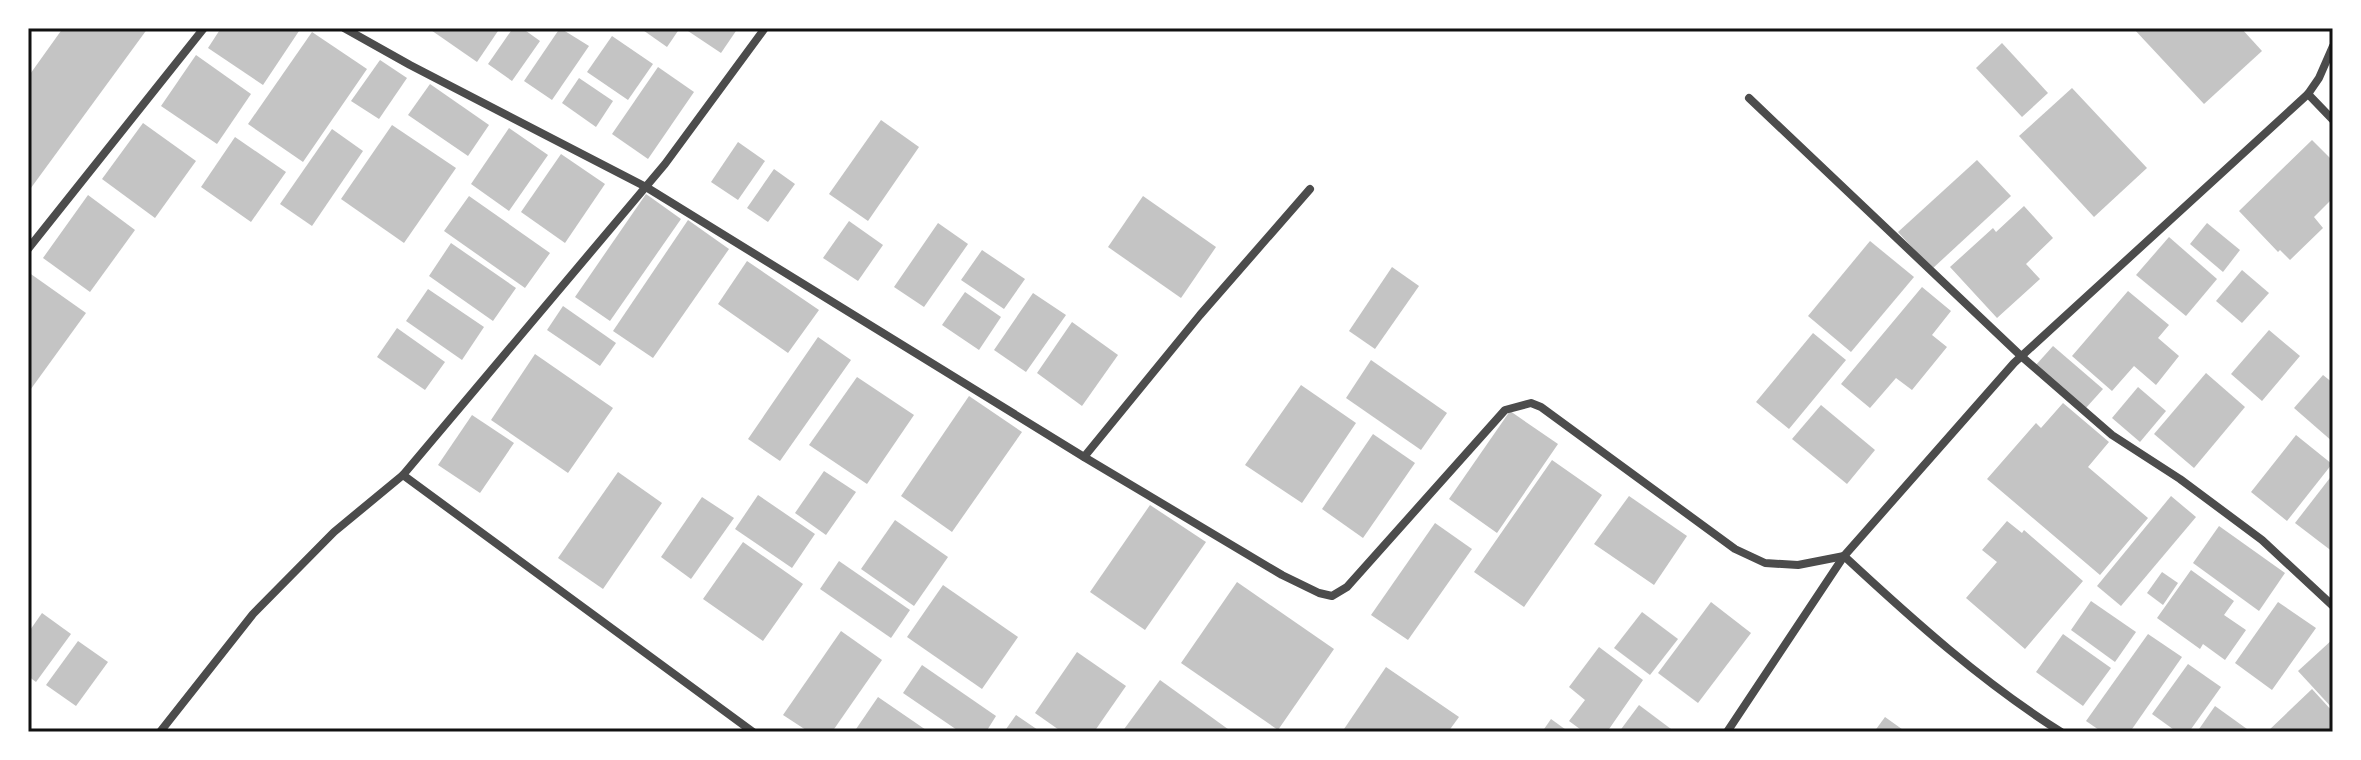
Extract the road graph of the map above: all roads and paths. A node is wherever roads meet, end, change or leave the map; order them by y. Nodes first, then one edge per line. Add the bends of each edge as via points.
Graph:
1 (204, 28) edge
2 (344, 28) edge
3 (765, 28) edge
4 (2333, 46) edge
5 (2308, 94) junction
6 (1749, 98) dead end
7 (2333, 120) edge
8 (646, 187) junction
9 (1310, 189) dead end
10 (28, 249) edge
11 (2021, 356) junction
12 (1084, 457) junction
13 (403, 475) junction
14 (1844, 556) junction
15 (2333, 606) edge
16 (160, 732) edge
17 (753, 732) edge
18 (1727, 732) edge
19 (2061, 732) edge

1 - 10 street
2 - 8 street
3 - 8 street
4 - 5 street
5 - 7 street
5 - 11 street
6 - 11 street
8 - 12 street
8 - 13 street
9 - 12 street
11 - 14 street
11 - 15 street via 2112,435 2262,540
12 - 14 street via 1282,575 1332,596 1347,587 1505,410 1531,403 1735,549 1765,563 1798,565
13 - 16 street via 334,532 253,614
13 - 17 street
14 - 18 street
14 - 19 street via 1935,640

